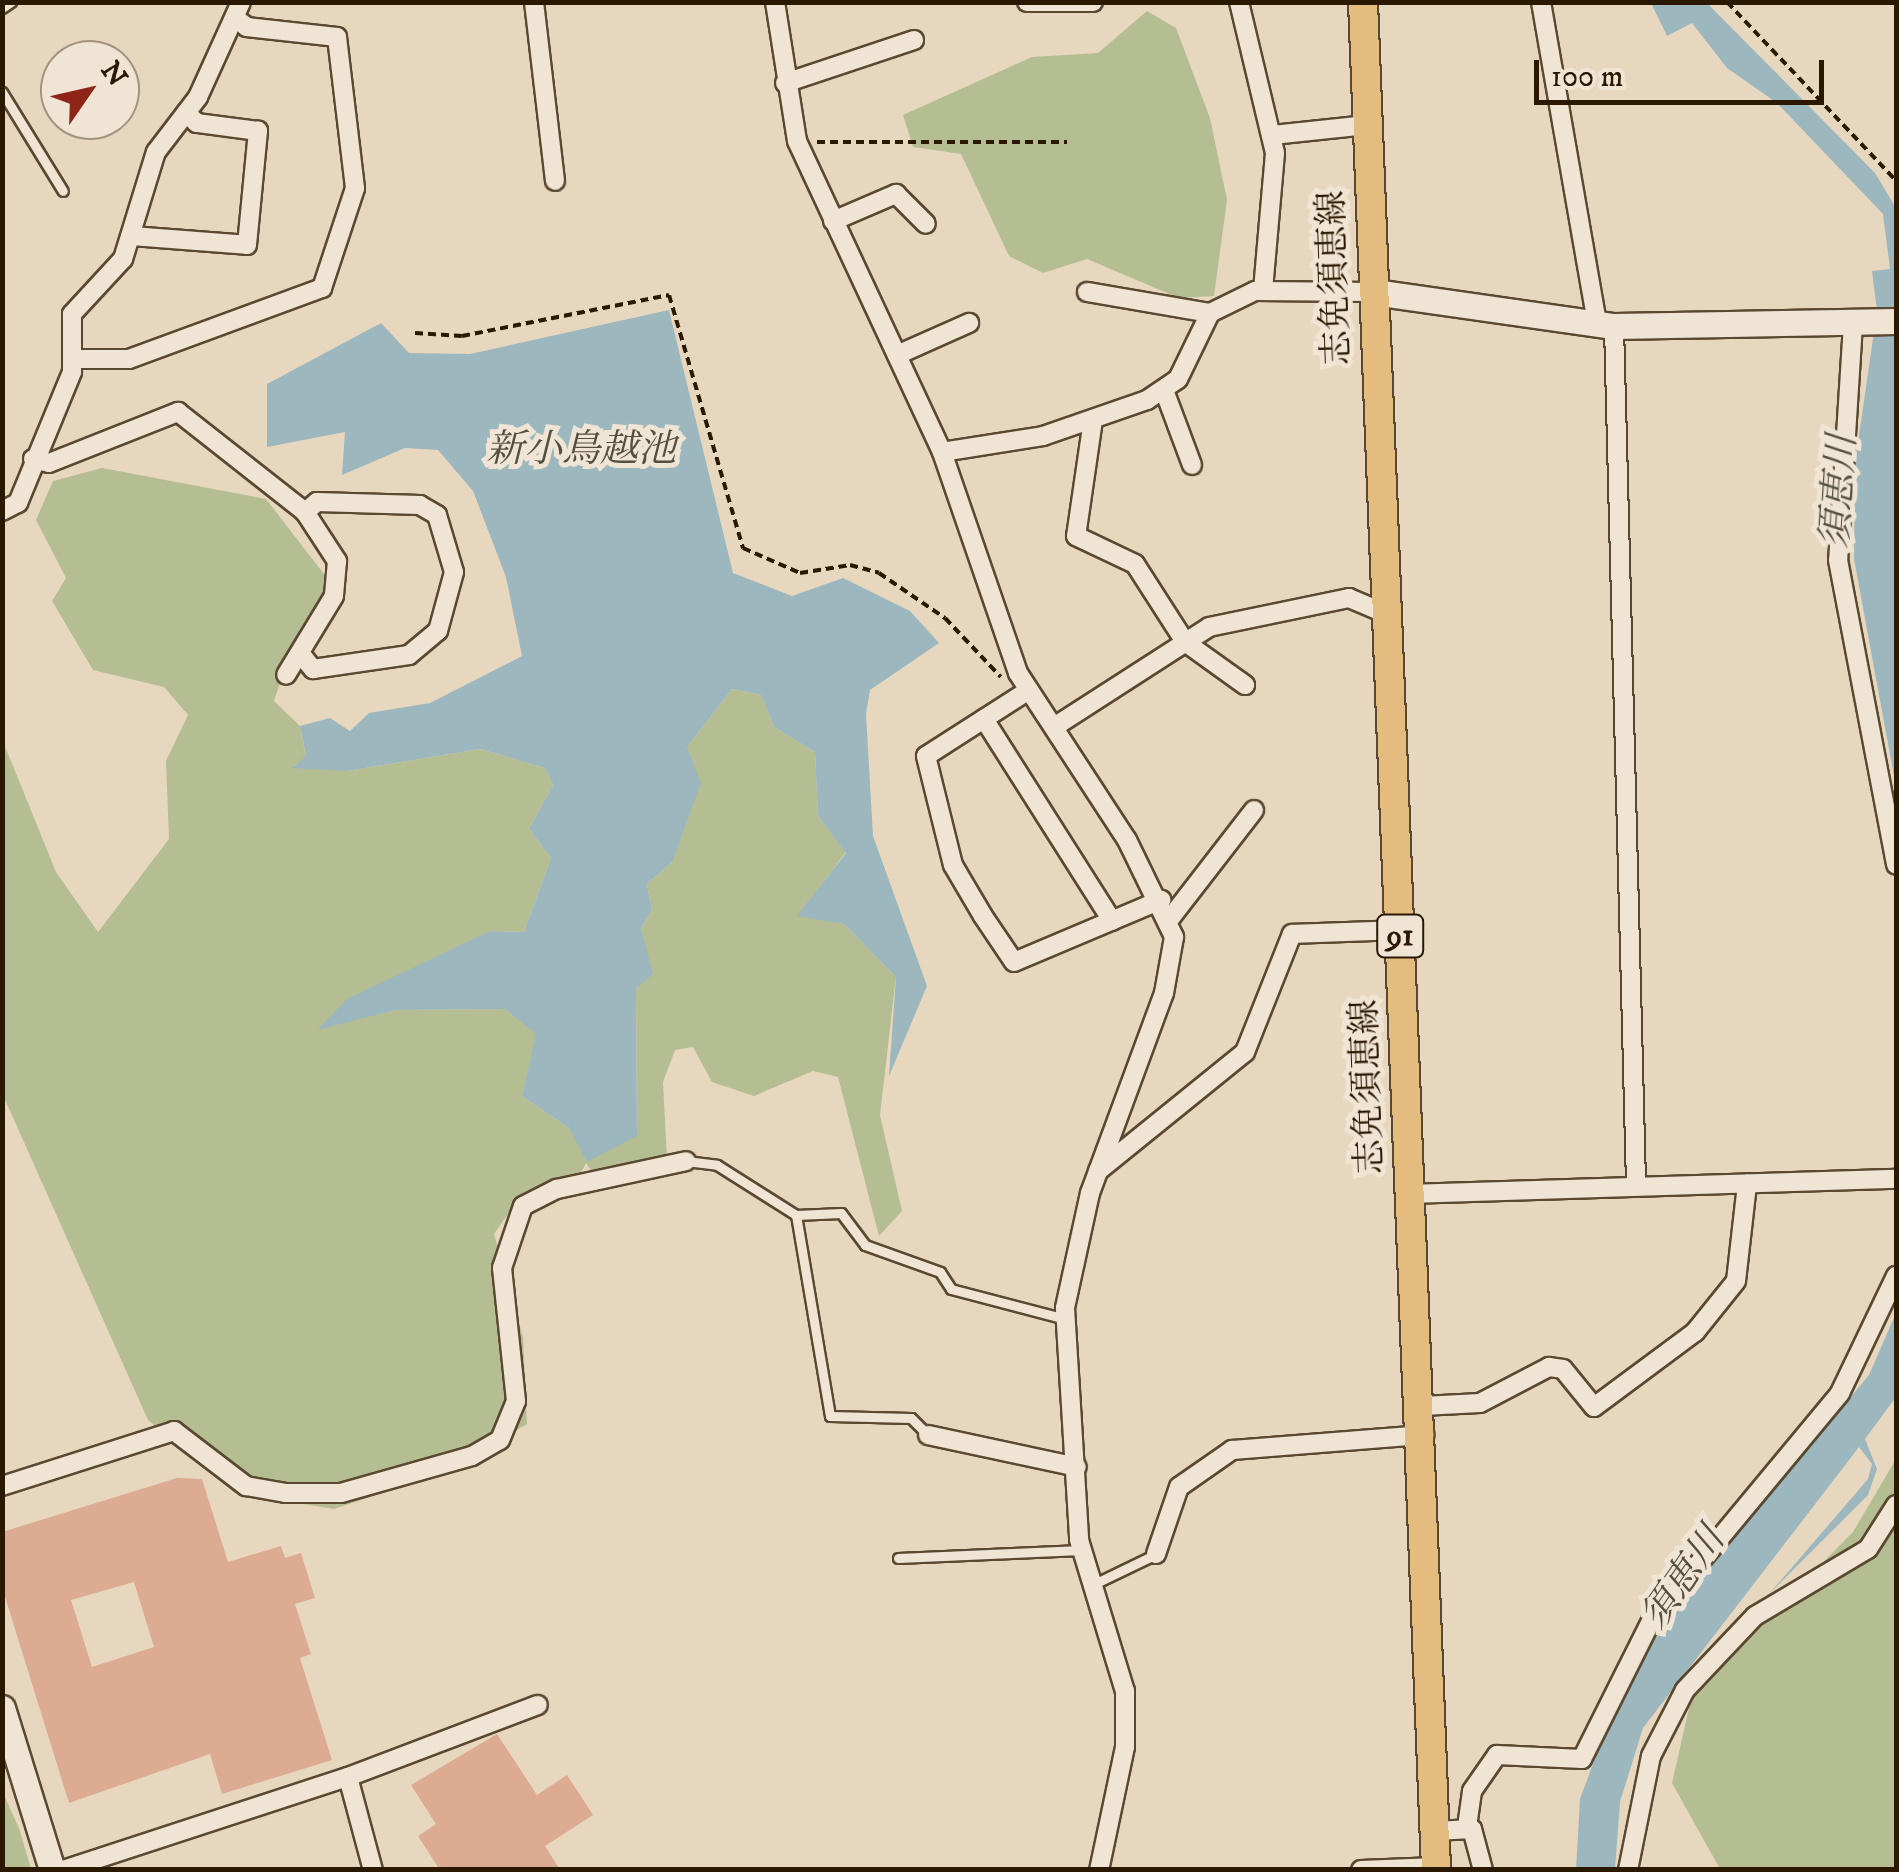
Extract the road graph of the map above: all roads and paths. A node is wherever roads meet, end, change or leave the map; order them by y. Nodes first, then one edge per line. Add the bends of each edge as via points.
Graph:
1 (12, 2) edge
2 (534, 2) edge
3 (775, 2) edge
4 (1093, 2) edge
5 (1239, 2) edge
6 (1363, 2) edge
7 (1540, 2) edge
8 (1727, 2) edge
9 (1034, 3) edge
10 (2, 8) edge
11 (238, 10) edge
12 (914, 40) dead end
13 (786, 83) junction
14 (2, 92) edge
15 (186, 113) junction
16 (1368, 125) junction
17 (1272, 135) junction
18 (797, 141) junction
19 (1067, 142) dead end
20 (555, 181) dead end
21 (1896, 181) edge
22 (63, 191) dead end
23 (832, 222) junction
24 (926, 224) dead end
25 (130, 236) junction
26 (1263, 290) junction
27 (1087, 292) dead end
28 (1374, 292) junction
29 (1210, 312) junction
30 (1896, 322) edge
31 (969, 324) dead end
32 (1860, 324) junction
33 (1606, 325) junction
34 (415, 333) dead end
35 (897, 355) junction
36 (72, 359) junction
37 (1164, 390) junction
38 (1093, 420) junction
39 (942, 452) junction
40 (32, 459) junction
41 (1192, 465) dead end
42 (2, 511) edge
43 (305, 512) junction
44 (1384, 613) junction
45 (1184, 642) junction
46 (300, 653) junction
47 (1018, 673) junction
48 (286, 674) dead end
49 (1245, 685) dead end
50 (1029, 690) junction
51 (984, 720) junction
52 (1054, 727) junction
53 (1254, 810) dead end
54 (1896, 866) edge
55 (1160, 900) junction
56 (1170, 920) junction
57 (1112, 921) junction
58 (1400, 930) junction
59 (686, 1160) joint
60 (1098, 1172) junction
61 (1896, 1179) edge
62 (1747, 1184) junction
63 (1636, 1186) junction
64 (1410, 1194) junction
65 (796, 1214) junction
66 (1896, 1276) edge
67 (1065, 1319) junction
68 (1422, 1406) junction
69 (928, 1435) joint
70 (1424, 1435) junction
71 (1078, 1467) junction
72 (2, 1486) edge
73 (1896, 1506) edge
74 (1081, 1550) junction
75 (1156, 1554) joint
76 (898, 1558) dead end
77 (1089, 1586) junction
78 (538, 1706) dead end
79 (2, 1708) edge
80 (348, 1777) junction
81 (1466, 1827) junction
82 (1435, 1831) junction
83 (1436, 1868) edge
84 (52, 1870) edge
85 (63, 1870) edge
86 (372, 1870) edge
87 (1099, 1870) edge
88 (1361, 1870) edge
89 (1482, 1870) edge
90 (1628, 1870) edge

1 - 10 lane
2 - 20 street
3 - 13 street
4 - 9 street
5 - 17 street
6 - 16 main road, 志免須恵線 / 91
7 - 33 street
8 - 21 path
11 - 15 street
11 - 36 street via 247,27 337,37 355,188 322,288 129,360
12 - 13 street
13 - 18 street
14 - 22 lane
15 - 25 street via 156,152
15 - 25 street via 197,123 258,130 247,245
16 - 17 street
16 - 28 main road, 志免須恵線 / 91
17 - 26 street
18 - 19 path
18 - 23 street
23 - 24 street via 896,194
23 - 35 street
25 - 36 street via 123,259 72,314
26 - 28 street
26 - 29 street
27 - 29 street
28 - 33 street
28 - 44 main road, 志免須恵線 / 91
29 - 37 street
30 - 32 street
31 - 35 street
32 - 33 street
32 - 54 street via 1838,560
33 - 63 street
34 - 47 path via 462,336 668,295 743,548 800,573 850,565 879,573 945,618 994,673
35 - 39 street
36 - 40 street
37 - 38 street
37 - 41 street
38 - 39 street
38 - 45 street via 1076,536 1135,564
39 - 47 street
40 - 42 street via 18,503
40 - 43 street via 49,462 178,412
43 - 46 street via 337,562 334,596
43 - 46 street via 317,502 420,505 436,516 454,572 438,631 409,655 314,669
44 - 45 street via 1349,598 1228,622
44 - 58 main road, 志免須恵線 / 91
45 - 49 street
45 - 52 street
46 - 48 street
47 - 50 street
50 - 51 street
50 - 52 street
51 - 57 street
51 - 57 street via 926,756 924,769 953,865 983,916 1014,962
52 - 55 street
53 - 56 street
55 - 56 street
55 - 57 street
56 - 60 street via 1164,993
58 - 60 street via 1292,934 1245,1052
58 - 64 main road, 志免須恵線 / 91
59 - 65 lane via 717,1165
59 - 72 street via 557,1189 523,1206 502,1268 516,1402 500,1440 472,1456 342,1493 286,1493 246,1486 174,1431
60 - 67 street
61 - 62 street
62 - 63 street
62 - 68 street via 1736,1282 1694,1332 1594,1406 1564,1369 1550,1367 1480,1403
63 - 64 street
64 - 68 main road, 志免須恵線 / 91
65 - 67 lane via 841,1213 865,1245 940,1272 951,1289
65 - 69 lane via 830,1416 911,1418
66 - 81 street via 1840,1393 1651,1621 1582,1759 1496,1755 1472,1791
67 - 71 street
68 - 70 main road, 志免須恵線 / 91
69 - 71 street
70 - 75 street via 1232,1450 1179,1487
70 - 82 main road, 志免須恵線 / 91
71 - 74 street
73 - 90 street via 1868,1548 1755,1616 1685,1690 1651,1756
74 - 76 lane
74 - 77 street
75 - 77 lane
77 - 87 street via 1124,1690 1125,1747
78 - 80 street
79 - 84 street
80 - 85 street
80 - 86 street
81 - 82 street
81 - 89 street
82 - 83 main road, 志免須恵線 / 91
83 - 88 street

